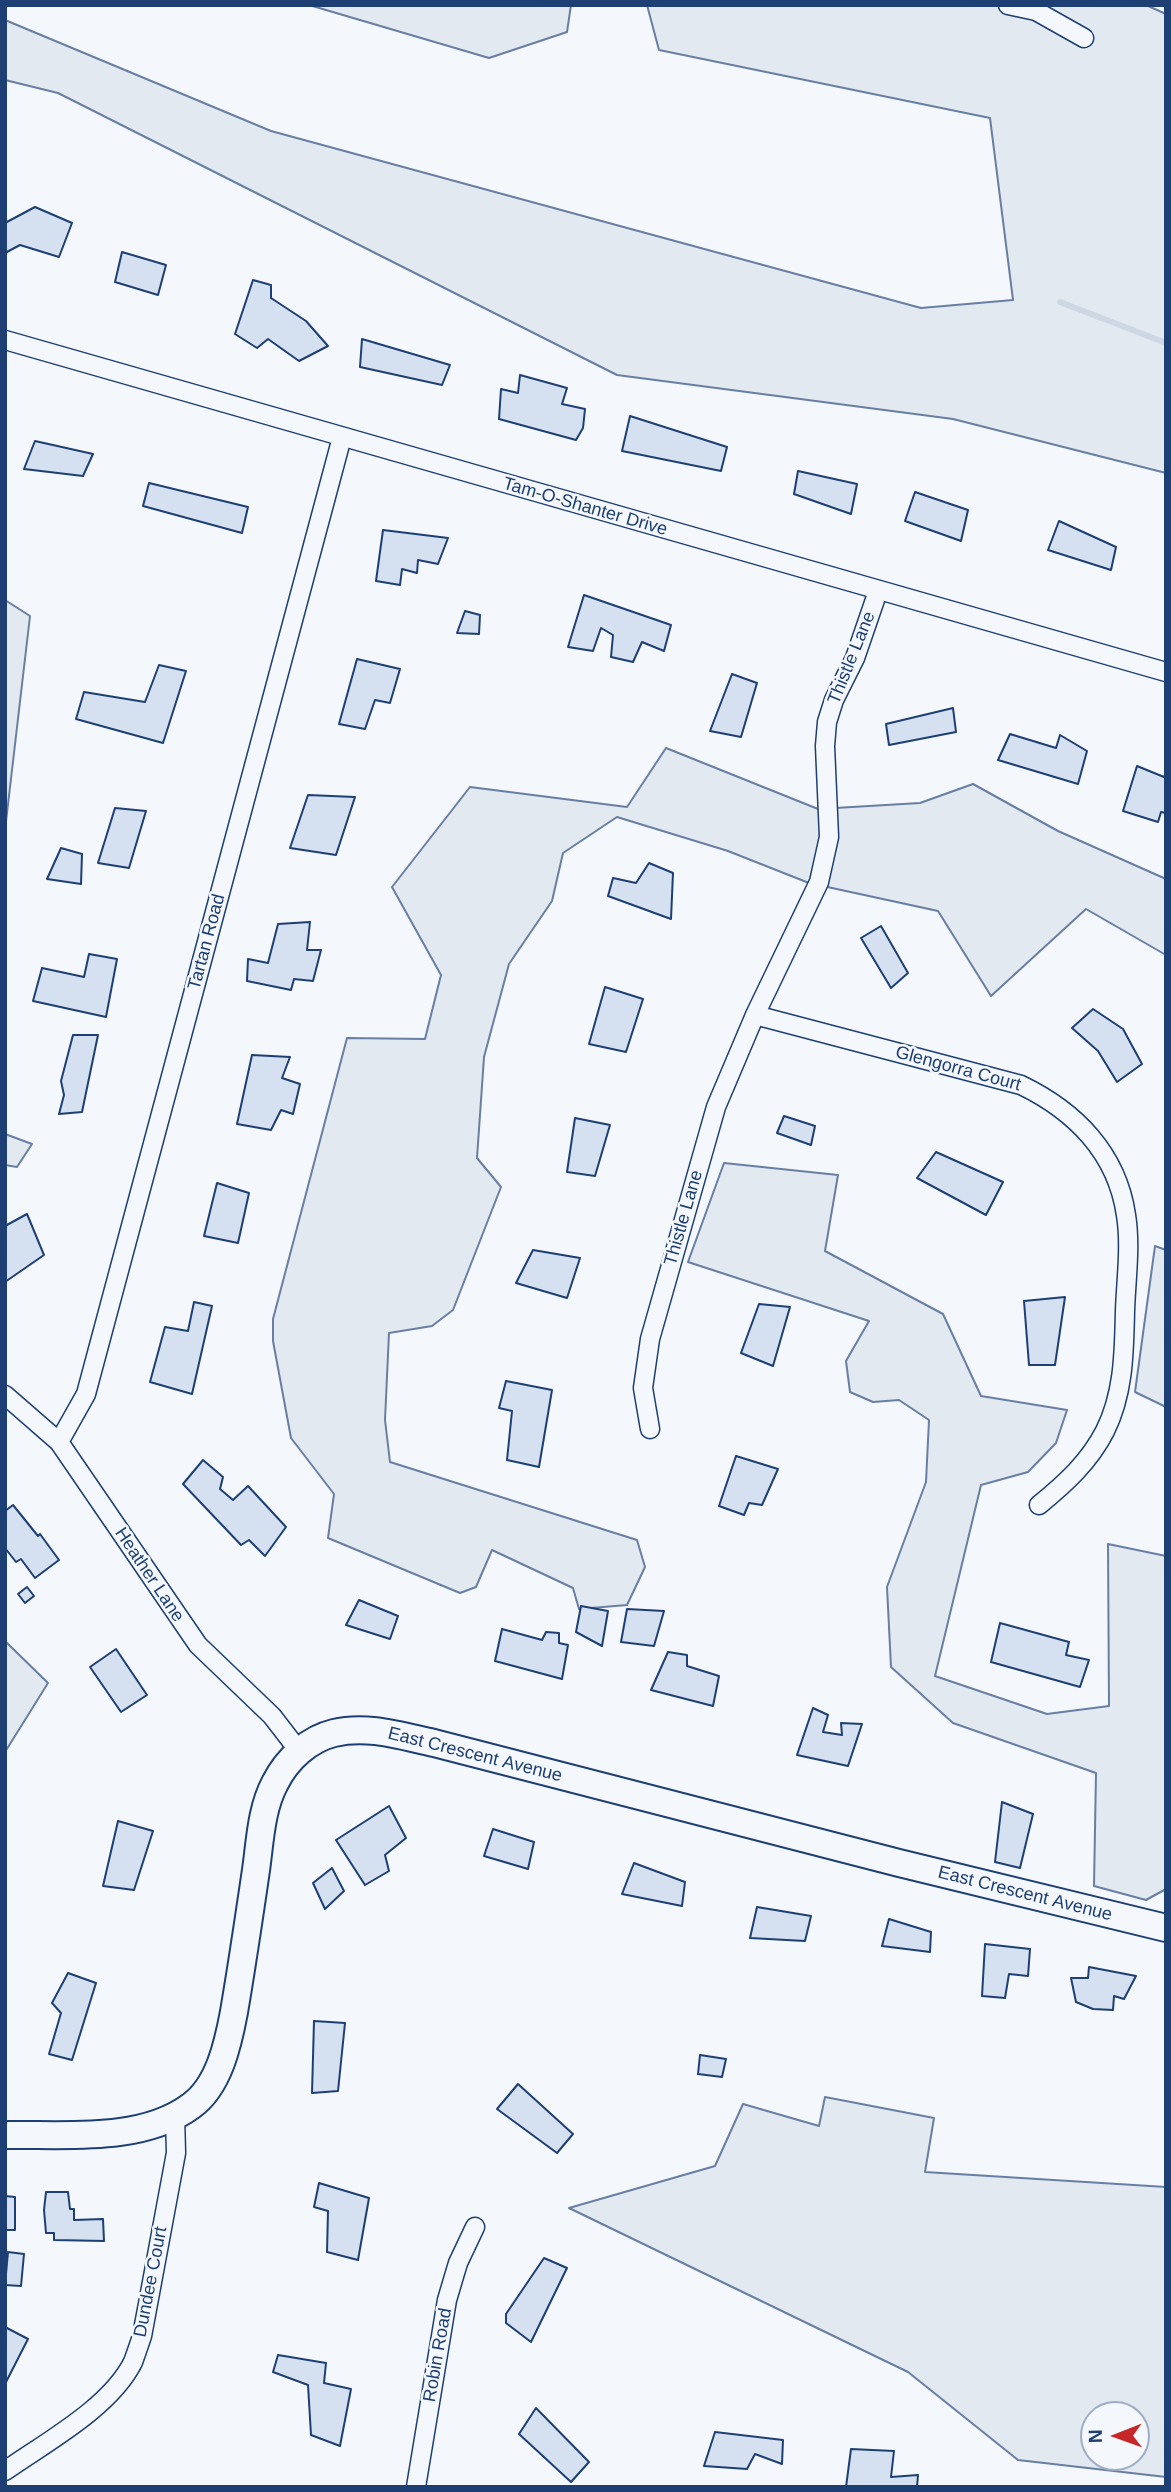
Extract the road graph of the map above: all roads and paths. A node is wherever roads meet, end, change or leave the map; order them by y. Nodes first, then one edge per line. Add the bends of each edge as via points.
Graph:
1 (1007, 5) edge
2 (1084, 38) dead end
3 (5, 340) edge
4 (342, 437) junction
5 (878, 591) junction
6 (1166, 672) edge
7 (755, 1015) junction
8 (5, 1395) edge
9 (650, 1429) dead end
10 (59, 1442) junction
11 (1039, 1505) dead end
12 (299, 1751) junction
13 (1166, 1928) edge
14 (175, 2116) junction
15 (5, 2135) edge
16 (475, 2227) dead end
17 (5, 2471) edge
18 (416, 2487) edge

1 - 2 street via 1036,11
3 - 4 street, Tam-O-Shanter Drive
4 - 5 street, Tam-O-Shanter Drive
4 - 10 street, Tartan Road via 86,1394
5 - 6 street, Tam-O-Shanter Drive
5 - 7 street, Thistle Lane via 827,722 829,837 820,882
7 - 9 street, Thistle Lane via 716,1107 650,1339 643,1388
7 - 11 street, Glengorra Court via 1021,1085 1072,1116 1107,1159 1126,1216 1123,1370 1106,1430 1091,1455
8 - 10 street, Heather Lane
10 - 12 street, Heather Lane via 198,1645 272,1716
12 - 13 street, East Crescent Avenue via 331,1734 357,1730 420,1740
12 - 14 street, East Crescent Avenue via 275,1782 267,1805 232,2024 221,2062 209,2087
14 - 15 street, East Crescent Avenue via 160,2124 116,2133
14 - 17 street, Dundee Court via 174,2166 142,2336 132,2363 96,2407
16 - 18 street, Robin Road via 447,2300

